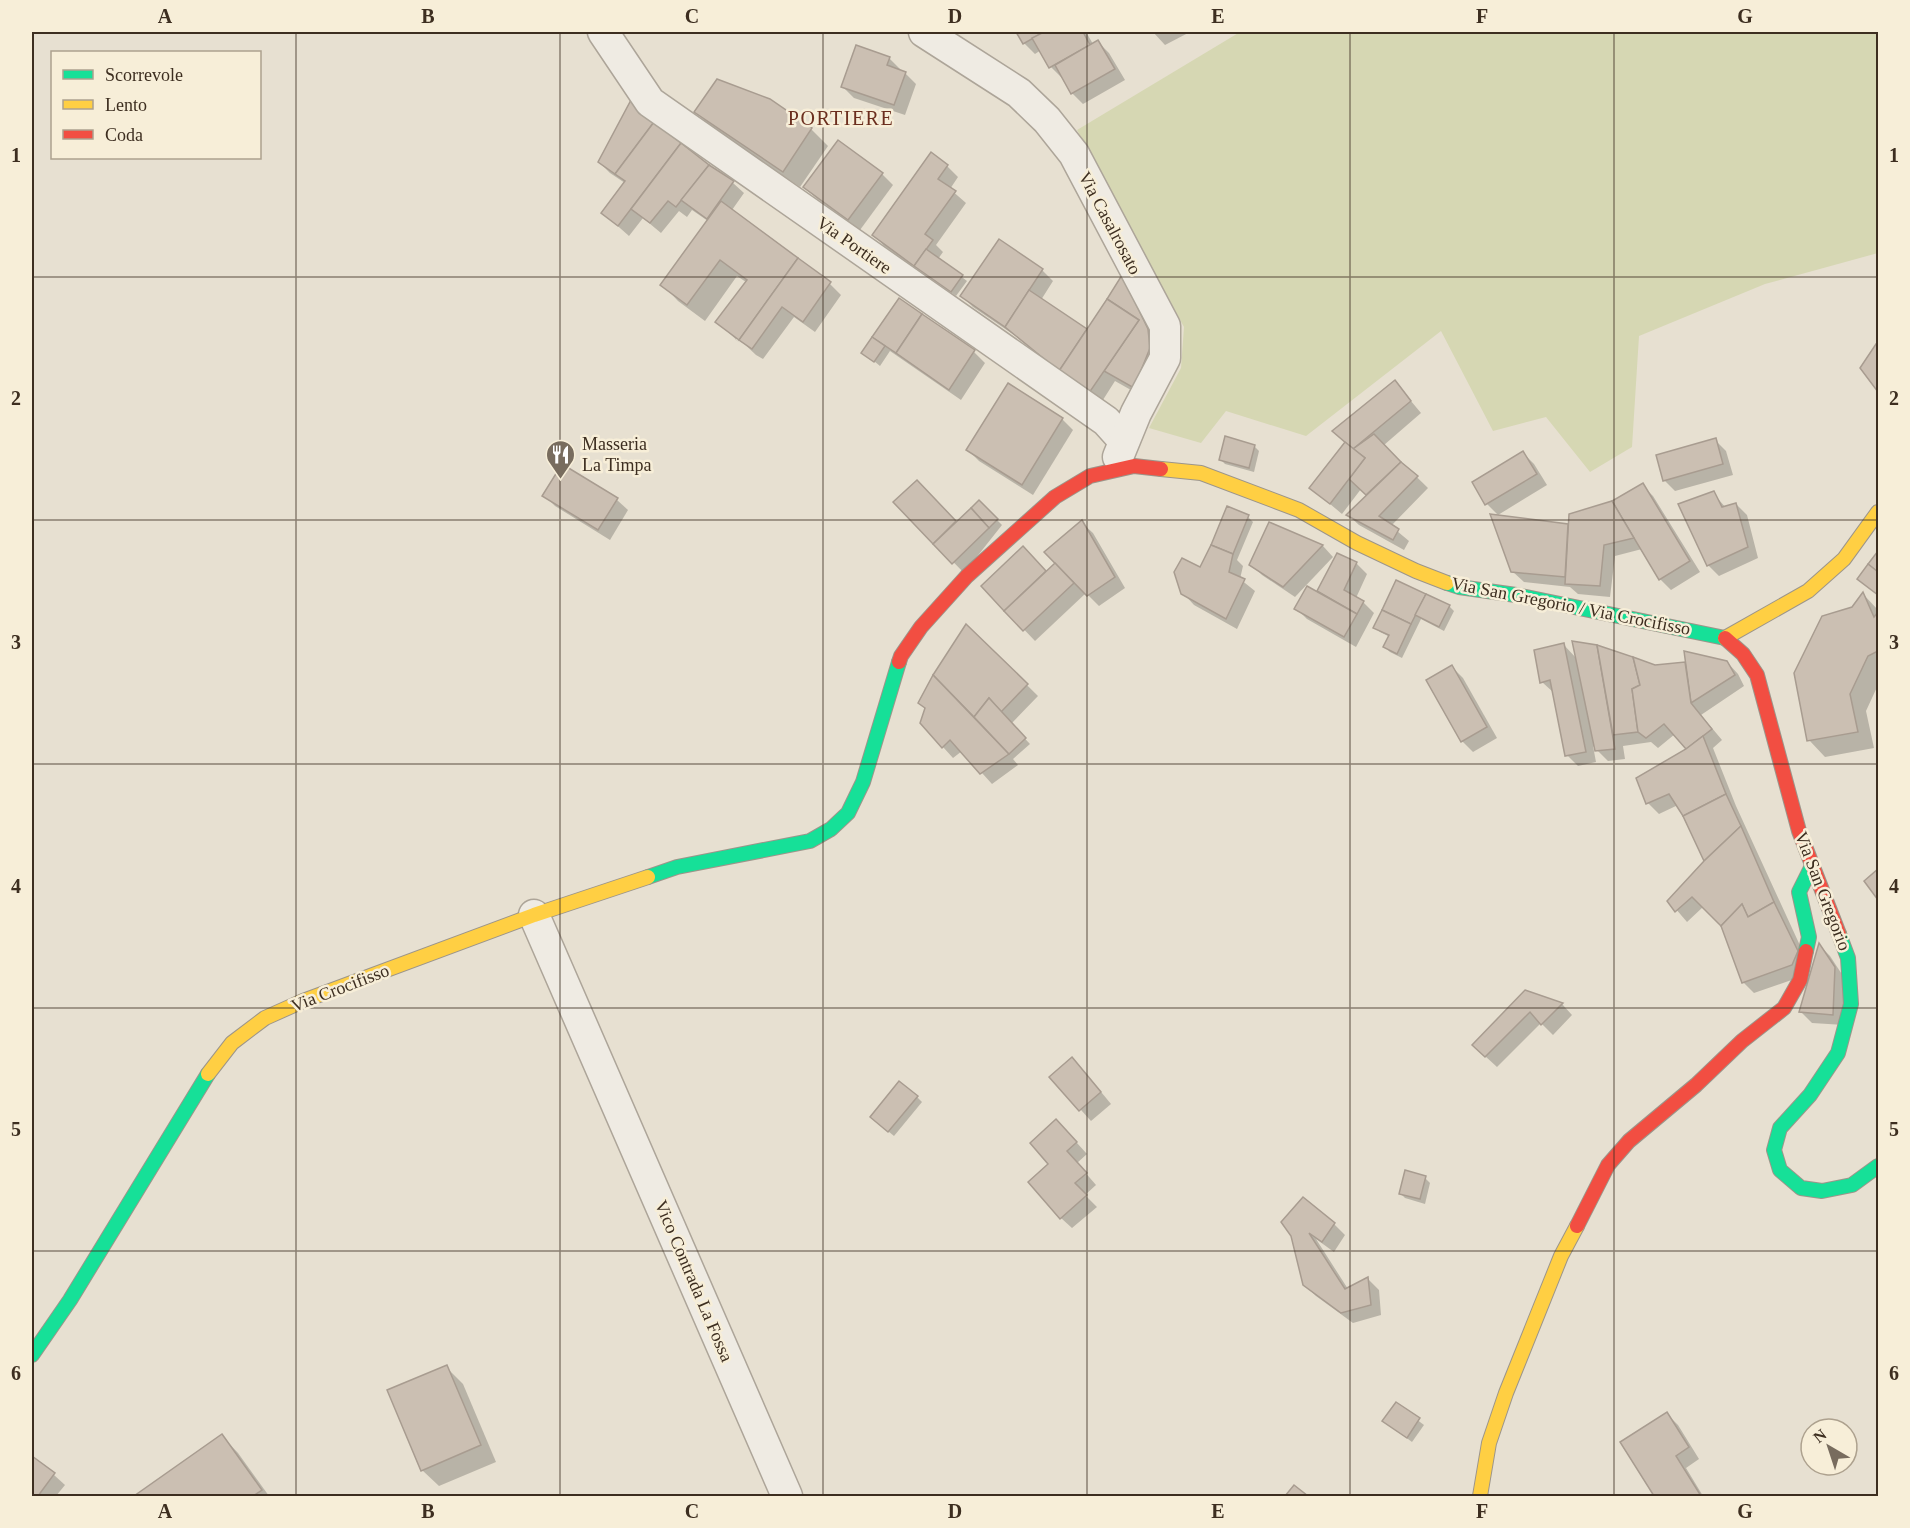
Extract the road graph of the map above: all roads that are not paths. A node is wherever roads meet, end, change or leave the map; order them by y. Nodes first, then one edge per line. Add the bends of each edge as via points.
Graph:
1 (603, 32) edge
2 (924, 32) edge
3 (1124, 441) junction
4 (1112, 471) junction
5 (1878, 512) edge
6 (1725, 638) junction
7 (810, 841) joint
8 (1812, 866) junction
9 (534, 915) junction
10 (1878, 1166) edge
11 (32, 1355) edge
12 (787, 1497) edge
13 (1480, 1497) edge

1 - 3 street, Via Portiere via 650,102 1106,421
2 - 3 street, Via Casalrosato via 1019,93 1047,120 1074,154 1165,326 1165,358
3 - 4 street, Via Casalrosato
4 - 6 street, Via San Gregorio / Via Crocifisso via 1134,466 1201,473 1299,510 1357,543 1459,586
4 - 7 street, Via San Gregorio / Via Crocifisso via 1090,476 1055,497 967,576 921,627 901,656 863,782 848,813
5 - 6 street via 1844,559 1808,591
6 - 8 street, Via San Gregorio via 1743,654 1757,675
7 - 9 street, Via Crocifisso via 677,867
8 - 10 street, Via San Gregorio via 1848,958 1851,1004 1838,1053 1810,1095 1780,1128 1774,1150 1780,1170 1801,1188 1822,1191 1852,1185
8 - 13 street via 1799,892 1809,937 1800,980 1784,1008 1629,1141 1608,1165 1561,1256 1506,1393 1489,1443
9 - 11 street, Via Crocifisso via 303,1001 265,1018 232,1042 203,1081 70,1300
9 - 12 street, Vico Contrada La Fossa

